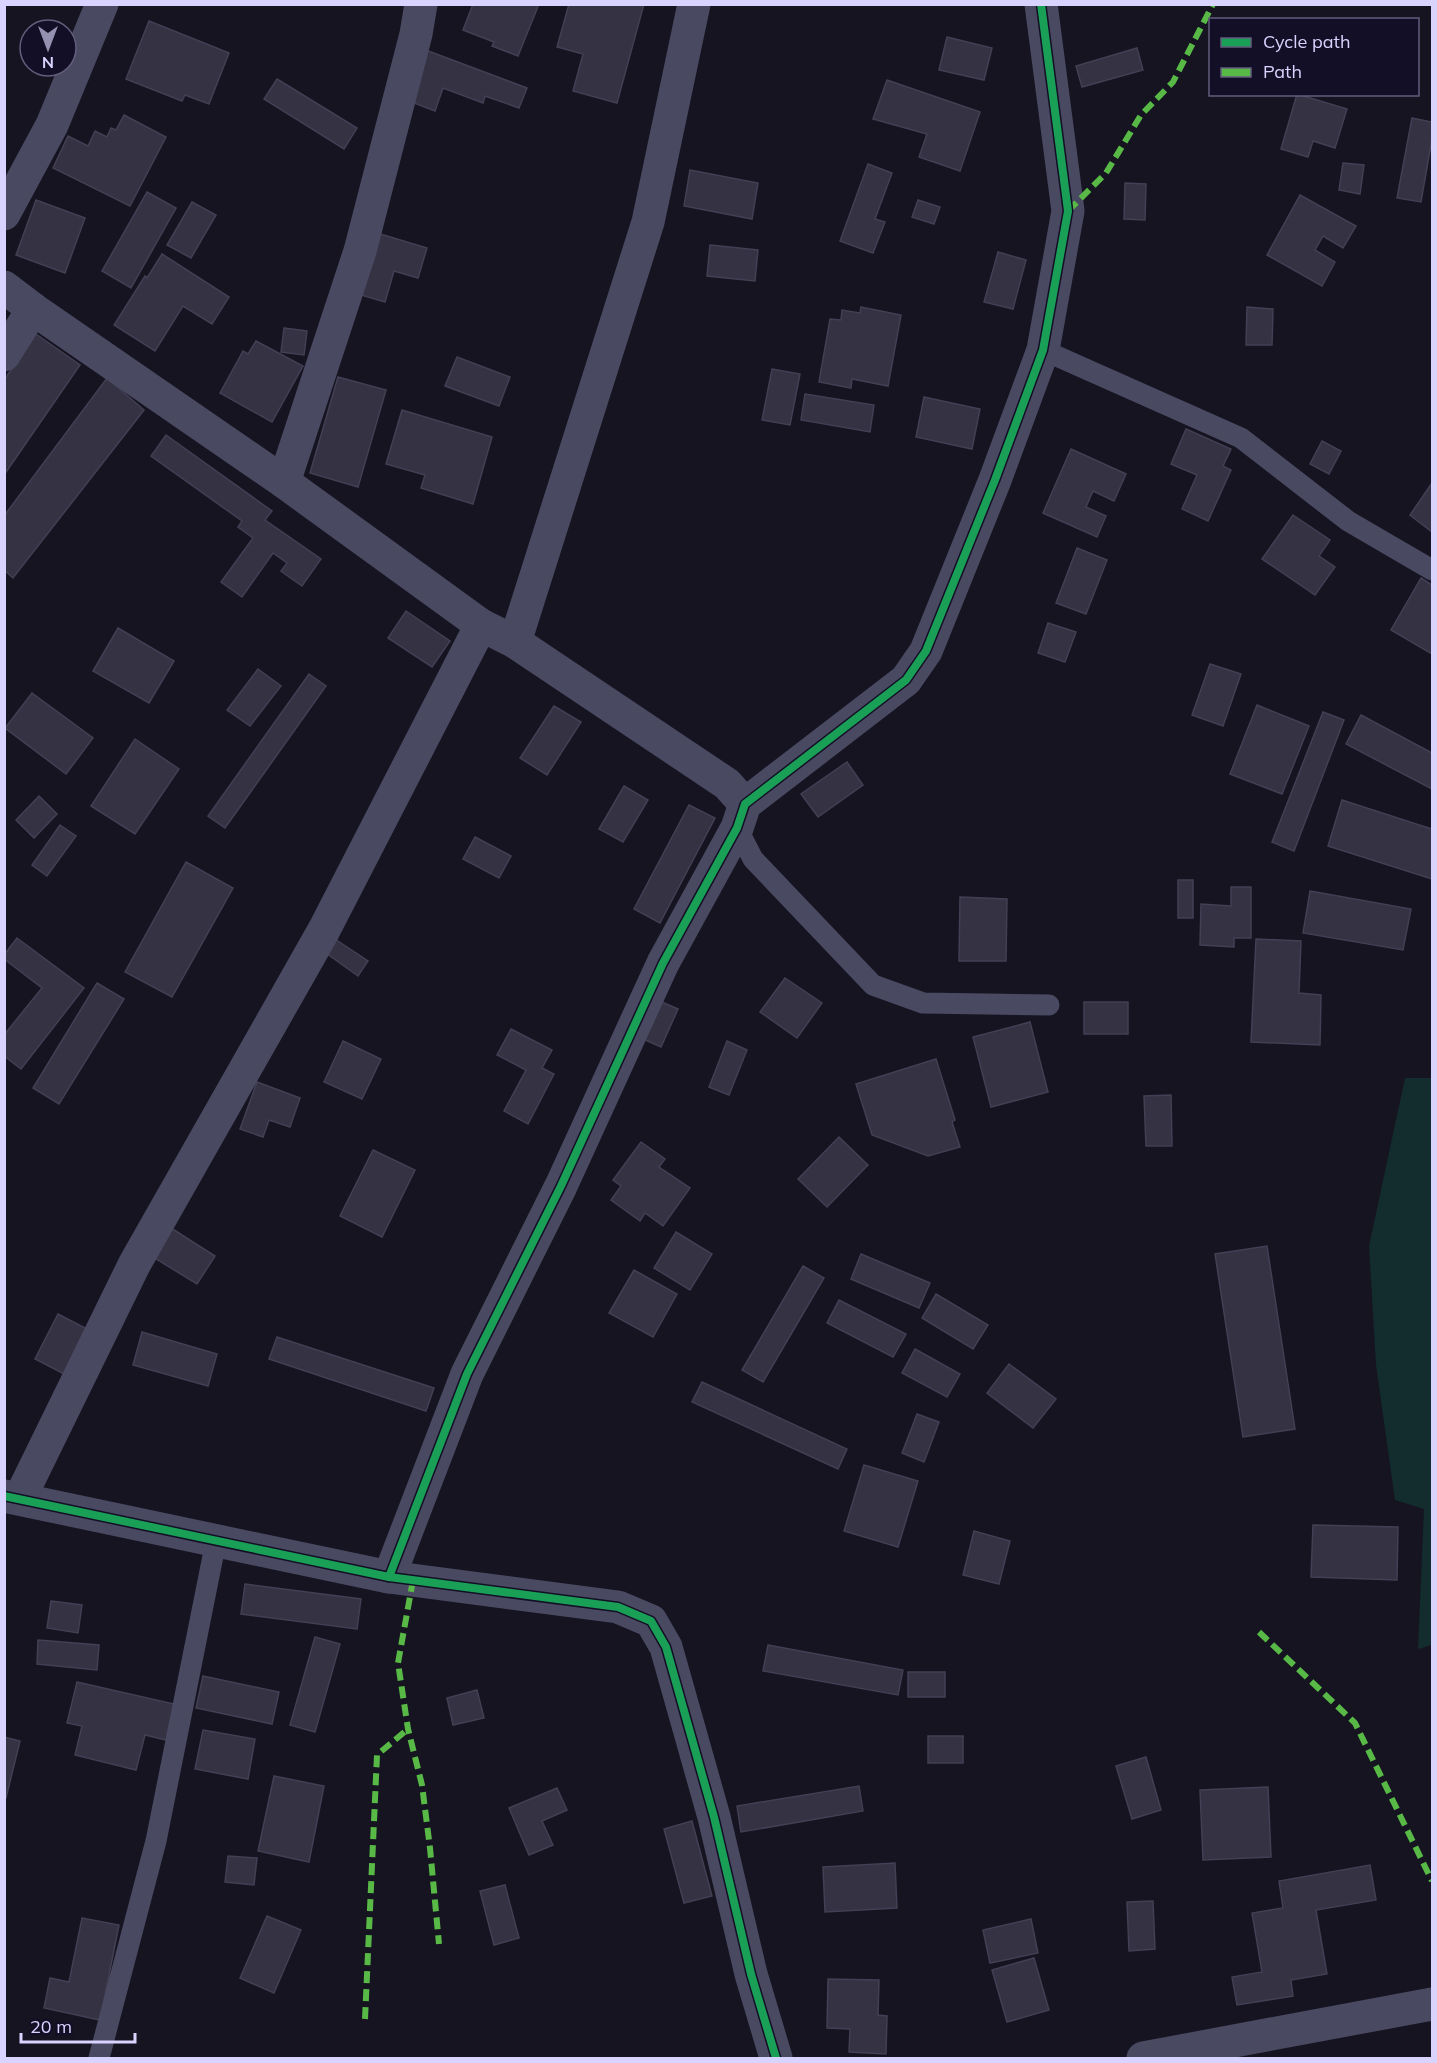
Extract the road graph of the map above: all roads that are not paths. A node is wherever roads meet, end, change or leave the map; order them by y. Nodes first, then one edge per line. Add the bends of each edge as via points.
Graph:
1 (102, 4) edge
2 (421, 4) edge
3 (694, 4) edge
4 (1041, 4) edge
5 (4, 214) edge
6 (4, 286) edge
7 (33, 309) junction
8 (1043, 350) junction
9 (4, 355) edge
10 (284, 482) junction
11 (1432, 570) edge
12 (481, 625) junction
13 (515, 642) junction
14 (741, 816) junction
15 (1049, 1005) dead end
16 (12, 1497) edge
17 (216, 1541) junction
18 (389, 1577) junction
19 (1432, 2004) edge
20 (99, 2058) edge
21 (776, 2058) edge
22 (1143, 2058) edge

1 - 5 street via 52,125
2 - 10 street via 360,251
3 - 13 street via 648,222
4 - 8 street via 1068,211
6 - 7 street
7 - 9 street
7 - 10 street
8 - 11 lane via 1241,438 1348,521
8 - 14 street via 926,651 906,680
10 - 12 street
12 - 13 street
12 - 16 street via 324,930 134,1264
13 - 14 street via 727,784
14 - 15 lane via 753,859 873,985 923,1003
14 - 18 street via 663,963 561,1185 467,1374
16 - 17 street
17 - 18 street
17 - 20 lane via 156,1841
18 - 21 street via 618,1607 651,1621 670,1659
19 - 22 street

